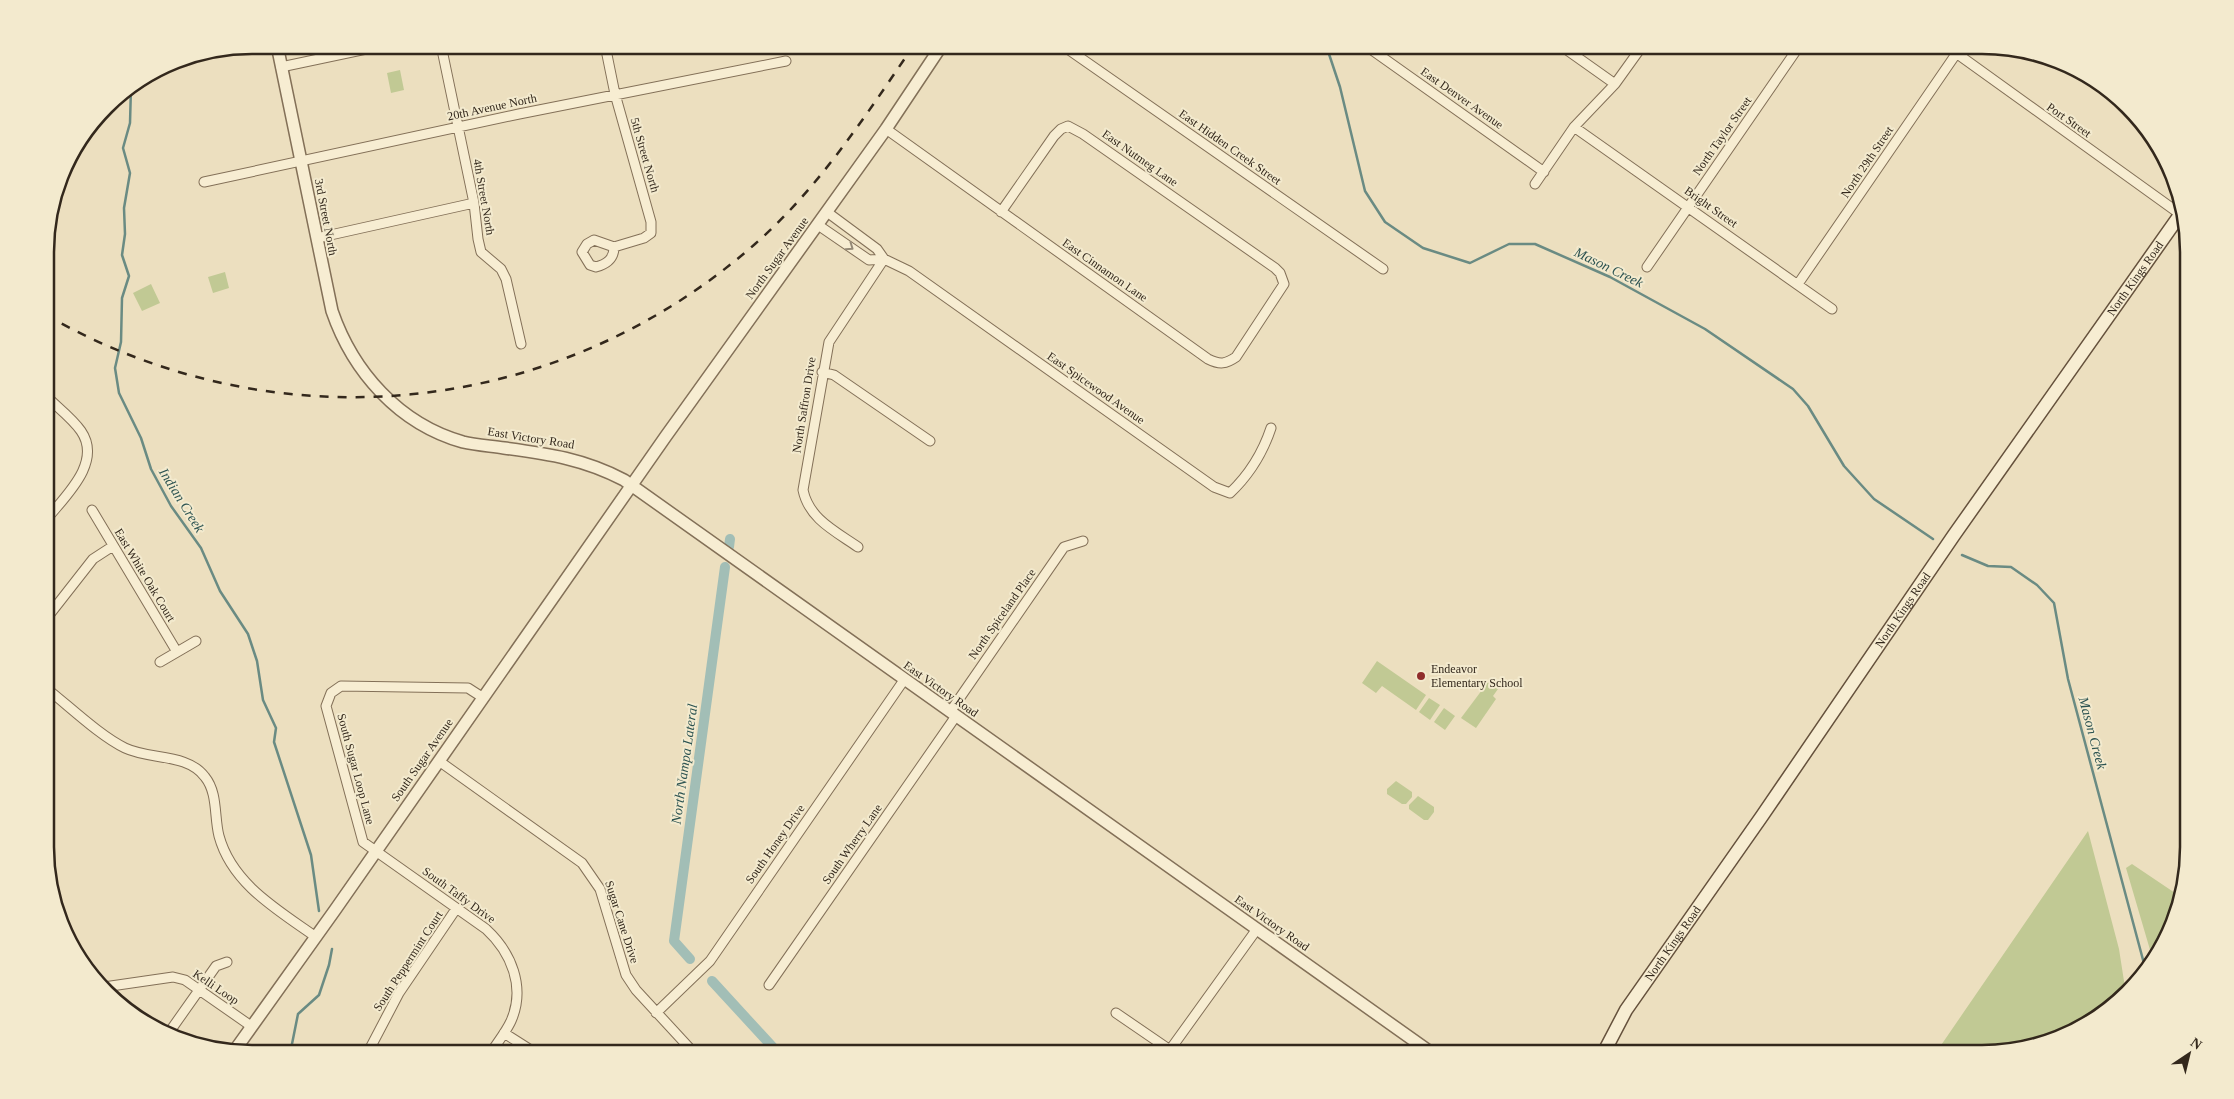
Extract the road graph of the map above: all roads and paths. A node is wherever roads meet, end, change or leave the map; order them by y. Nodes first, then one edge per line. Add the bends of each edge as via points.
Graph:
1 (279, 54) edge
2 (343, 54) edge
3 (443, 54) edge
4 (607, 54) edge
5 (936, 54) edge
6 (1075, 54) edge
7 (1378, 54) edge
8 (1573, 54) edge
9 (1637, 54) edge
10 (1794, 54) edge
11 (1956, 54) joint
12 (786, 60) dead end
13 (281, 67) junction
14 (1615, 84) junction
15 (615, 94) junction
16 (458, 127) junction
17 (1574, 127) junction
18 (886, 129) junction
19 (301, 161) junction
20 (1544, 172) junction
21 (204, 182) dead end
22 (1535, 184) dead end
23 (474, 203) junction
24 (1689, 207) junction
25 (2175, 209) edge
26 (827, 212) junction
27 (1001, 212) junction
28 (2177, 218) edge
29 (818, 225) junction
30 (317, 238) junction
31 (614, 247) dead end
32 (884, 259) junction
33 (1647, 267) dead end
34 (1383, 269) dead end
35 (1283, 278) joint
36 (1798, 284) junction
37 (1832, 309) dead end
38 (521, 344) dead end
39 (822, 372) junction
40 (54, 404) edge
41 (404, 413) joint
42 (1271, 428) dead end
43 (930, 441) dead end
44 (631, 485) junction
45 (54, 509) edge
46 (92, 510) dead end
47 (1083, 541) dead end
48 (113, 546) junction
49 (858, 547) dead end
50 (54, 609) edge
51 (196, 642) dead end
52 (177, 652) junction
53 (160, 662) dead end
54 (904, 680) junction
55 (54, 694) edge
56 (482, 697) junction
57 (953, 714) junction
58 (439, 761) junction
59 (376, 852) junction
60 (456, 909) junction
61 (1257, 929) junction
62 (316, 937) junction
63 (228, 962) dead end
64 (769, 985) dead end
65 (111, 986) edge
66 (199, 990) junction
67 (1626, 1010) junction
68 (1116, 1012) dead end
69 (656, 1013) junction
70 (251, 1026) junction
71 (172, 1028) edge
72 (504, 1033) junction
73 (238, 1045) edge
74 (372, 1045) edge
75 (496, 1045) edge
76 (523, 1045) edge
77 (686, 1045) edge
78 (1159, 1045) edge
79 (1173, 1045) edge
80 (1420, 1045) edge
81 (1600, 1045) edge
82 (1608, 1045) edge

1 - 13 street, 3rd Street North
2 - 13 street
3 - 16 street, 4th Street North
4 - 15 street, 5th Street North
5 - 18 street, North Sugar Avenue
6 - 34 street, East Hidden Creek Street
7 - 20 street, East Denver Avenue
8 - 14 street
9 - 14 street
10 - 24 street, North Taylor Street
11 - 25 street, Port Street
11 - 36 street, North 29th Street
12 - 15 street, 20th Avenue North
13 - 19 street, 3rd Street North
14 - 17 street
15 - 16 street, 20th Avenue North
15 - 31 street, 5th Street North via 651,222 651,233
16 - 19 street, 20th Avenue North
16 - 23 street, 4th Street North
17 - 20 street
17 - 24 street, Bright Street
18 - 26 street, North Sugar Avenue
18 - 27 street, East Cinnamon Lane
19 - 21 street, 20th Avenue North
19 - 30 street, 3rd Street North
20 - 22 street
23 - 30 street
23 - 38 street, 4th Street North via 481,252 506,279
24 - 33 street, North Taylor Street
24 - 36 street, Bright Street
26 - 29 street, North Sugar Avenue
26 - 32 street, East Spicewood Avenue via 877,249
27 - 35 street, East Nutmeg Lane via 1054,136 1068,126 1275,268
27 - 35 street, East Cinnamon Lane via 1217,364 1226,363 1236,356 1281,291
28 - 67 main road, North Kings Road
29 -> 32 street, East Spicewood Avenue via 869,260
29 - 44 street, North Sugar Avenue
30 - 41 street, 3rd Street North via 327,292 340,333 352,356 374,385
32 - 39 street, North Saffron Drive via 828,342
32 - 42 street, East Spicewood Avenue via 909,271 1214,486 1230,492 1242,482 1266,446
36 - 37 street, Bright Street
39 - 43 street via 834,375
39 - 49 street, North Saffron Drive via 804,496 813,514
40 - 45 street via 80,429 88,448 85,467
41 - 44 street, East Victory Road via 432,430 464,442 573,458
44 - 54 street, East Victory Road
44 - 56 street, South Sugar Avenue
46 - 48 street, East White Oak Court
47 - 57 street, North Spiceland Place via 1064,547
48 - 50 street via 94,559
48 - 52 street, East White Oak Court
51 - 52 street
52 - 53 street
54 - 57 street, East Victory Road
54 - 69 street, South Honey Drive via 710,961
55 - 62 street via 125,748 185,763 198,770 212,789 219,836 232,866 259,896
56 - 58 street, South Sugar Avenue
56 - 59 street, South Sugar Loop Lane via 468,688 341,686 331,693 326,706 363,842
57 - 61 street, East Victory Road
57 - 64 street, South Wherry Lane
58 - 59 street, South Sugar Avenue
58 - 69 street, Sugar Cane Drive via 582,863 600,889 626,975
59 - 60 street, South Taffy Drive
59 - 62 street, South Sugar Avenue
60 - 72 street, South Taffy Drive via 499,941 515,974 514,1011
60 - 74 street, South Peppermint Court via 398,993
61 - 79 street
61 - 80 street, East Victory Road
62 - 70 street, South Sugar Avenue
63 - 66 street via 216,966
65 - 66 street, Kelli Loop via 173,976
66 - 70 street, Kelli Loop
66 - 71 street
67 - 81 main road, North Kings Road via 1612,1024
67 - 82 main road, North Kings Road
68 - 78 street
69 - 77 street, Sugar Cane Drive
70 - 73 street, South Sugar Avenue
72 - 75 street, South Taffy Drive
72 - 76 street

